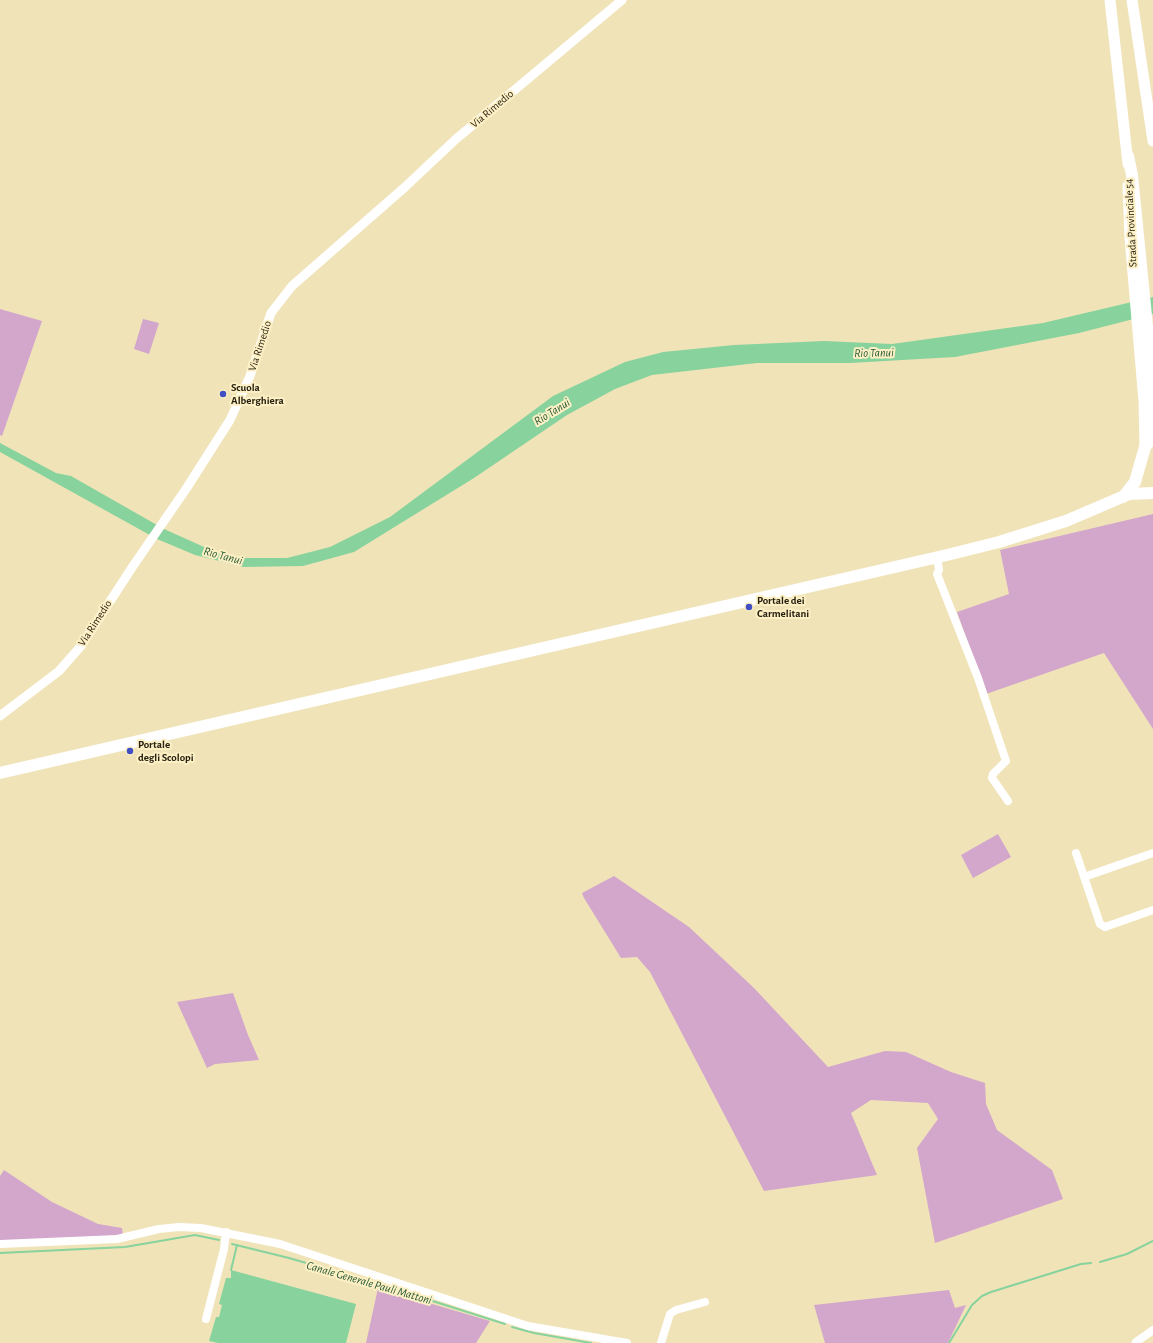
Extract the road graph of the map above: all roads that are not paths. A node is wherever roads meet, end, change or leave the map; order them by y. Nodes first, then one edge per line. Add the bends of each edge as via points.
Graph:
1 (622, 0) edge
2 (1110, 0) edge
3 (1132, 0) edge
4 (1153, 141) edge
5 (1128, 156) joint
6 (1137, 271) junction
7 (1152, 400) edge
8 (1150, 441) edge
9 (1141, 460) junction
10 (1153, 492) edge
11 (1124, 497) junction
12 (936, 557) junction
13 (0, 716) edge
14 (0, 773) edge
15 (1008, 801) dead end
16 (1076, 853) dead end
17 (1153, 853) edge
18 (1084, 877) junction
19 (1153, 910) edge
20 (226, 1232) junction
21 (0, 1244) edge
22 (705, 1302) dead end
23 (206, 1319) dead end
24 (1153, 1330) edge
25 (1136, 1342) dead end
26 (627, 1343) edge
27 (661, 1343) edge

1 - 13 street, Via Rimedio via 456,139 292,286 271,313 250,376 230,420 194,478 70,660
2 - 5 main road
3 - 4 main road
5 - 6 main road via 1132,176
6 - 7 main road via 1147,326
6 - 8 main road, Strada Provinciale 54 via 1145,416
7 - 8 main road
8 - 9 main road
9 - 10 main road via 1142,478
9 - 11 main road via 1135,482
10 - 11 main road via 1138,492
11 - 12 main road via 1066,521 999,542
12 - 14 main road
12 - 15 street via 939,570 937,574 978,678 1006,761 992,778
16 - 18 street
17 - 18 street
18 - 19 street via 1094,911 1100,924 1105,927
20 - 21 street via 179,1227 117,1239
20 - 23 street
20 - 26 street via 280,1244 528,1326
22 - 27 street via 697,1307 676,1310 670,1314
24 - 25 street

